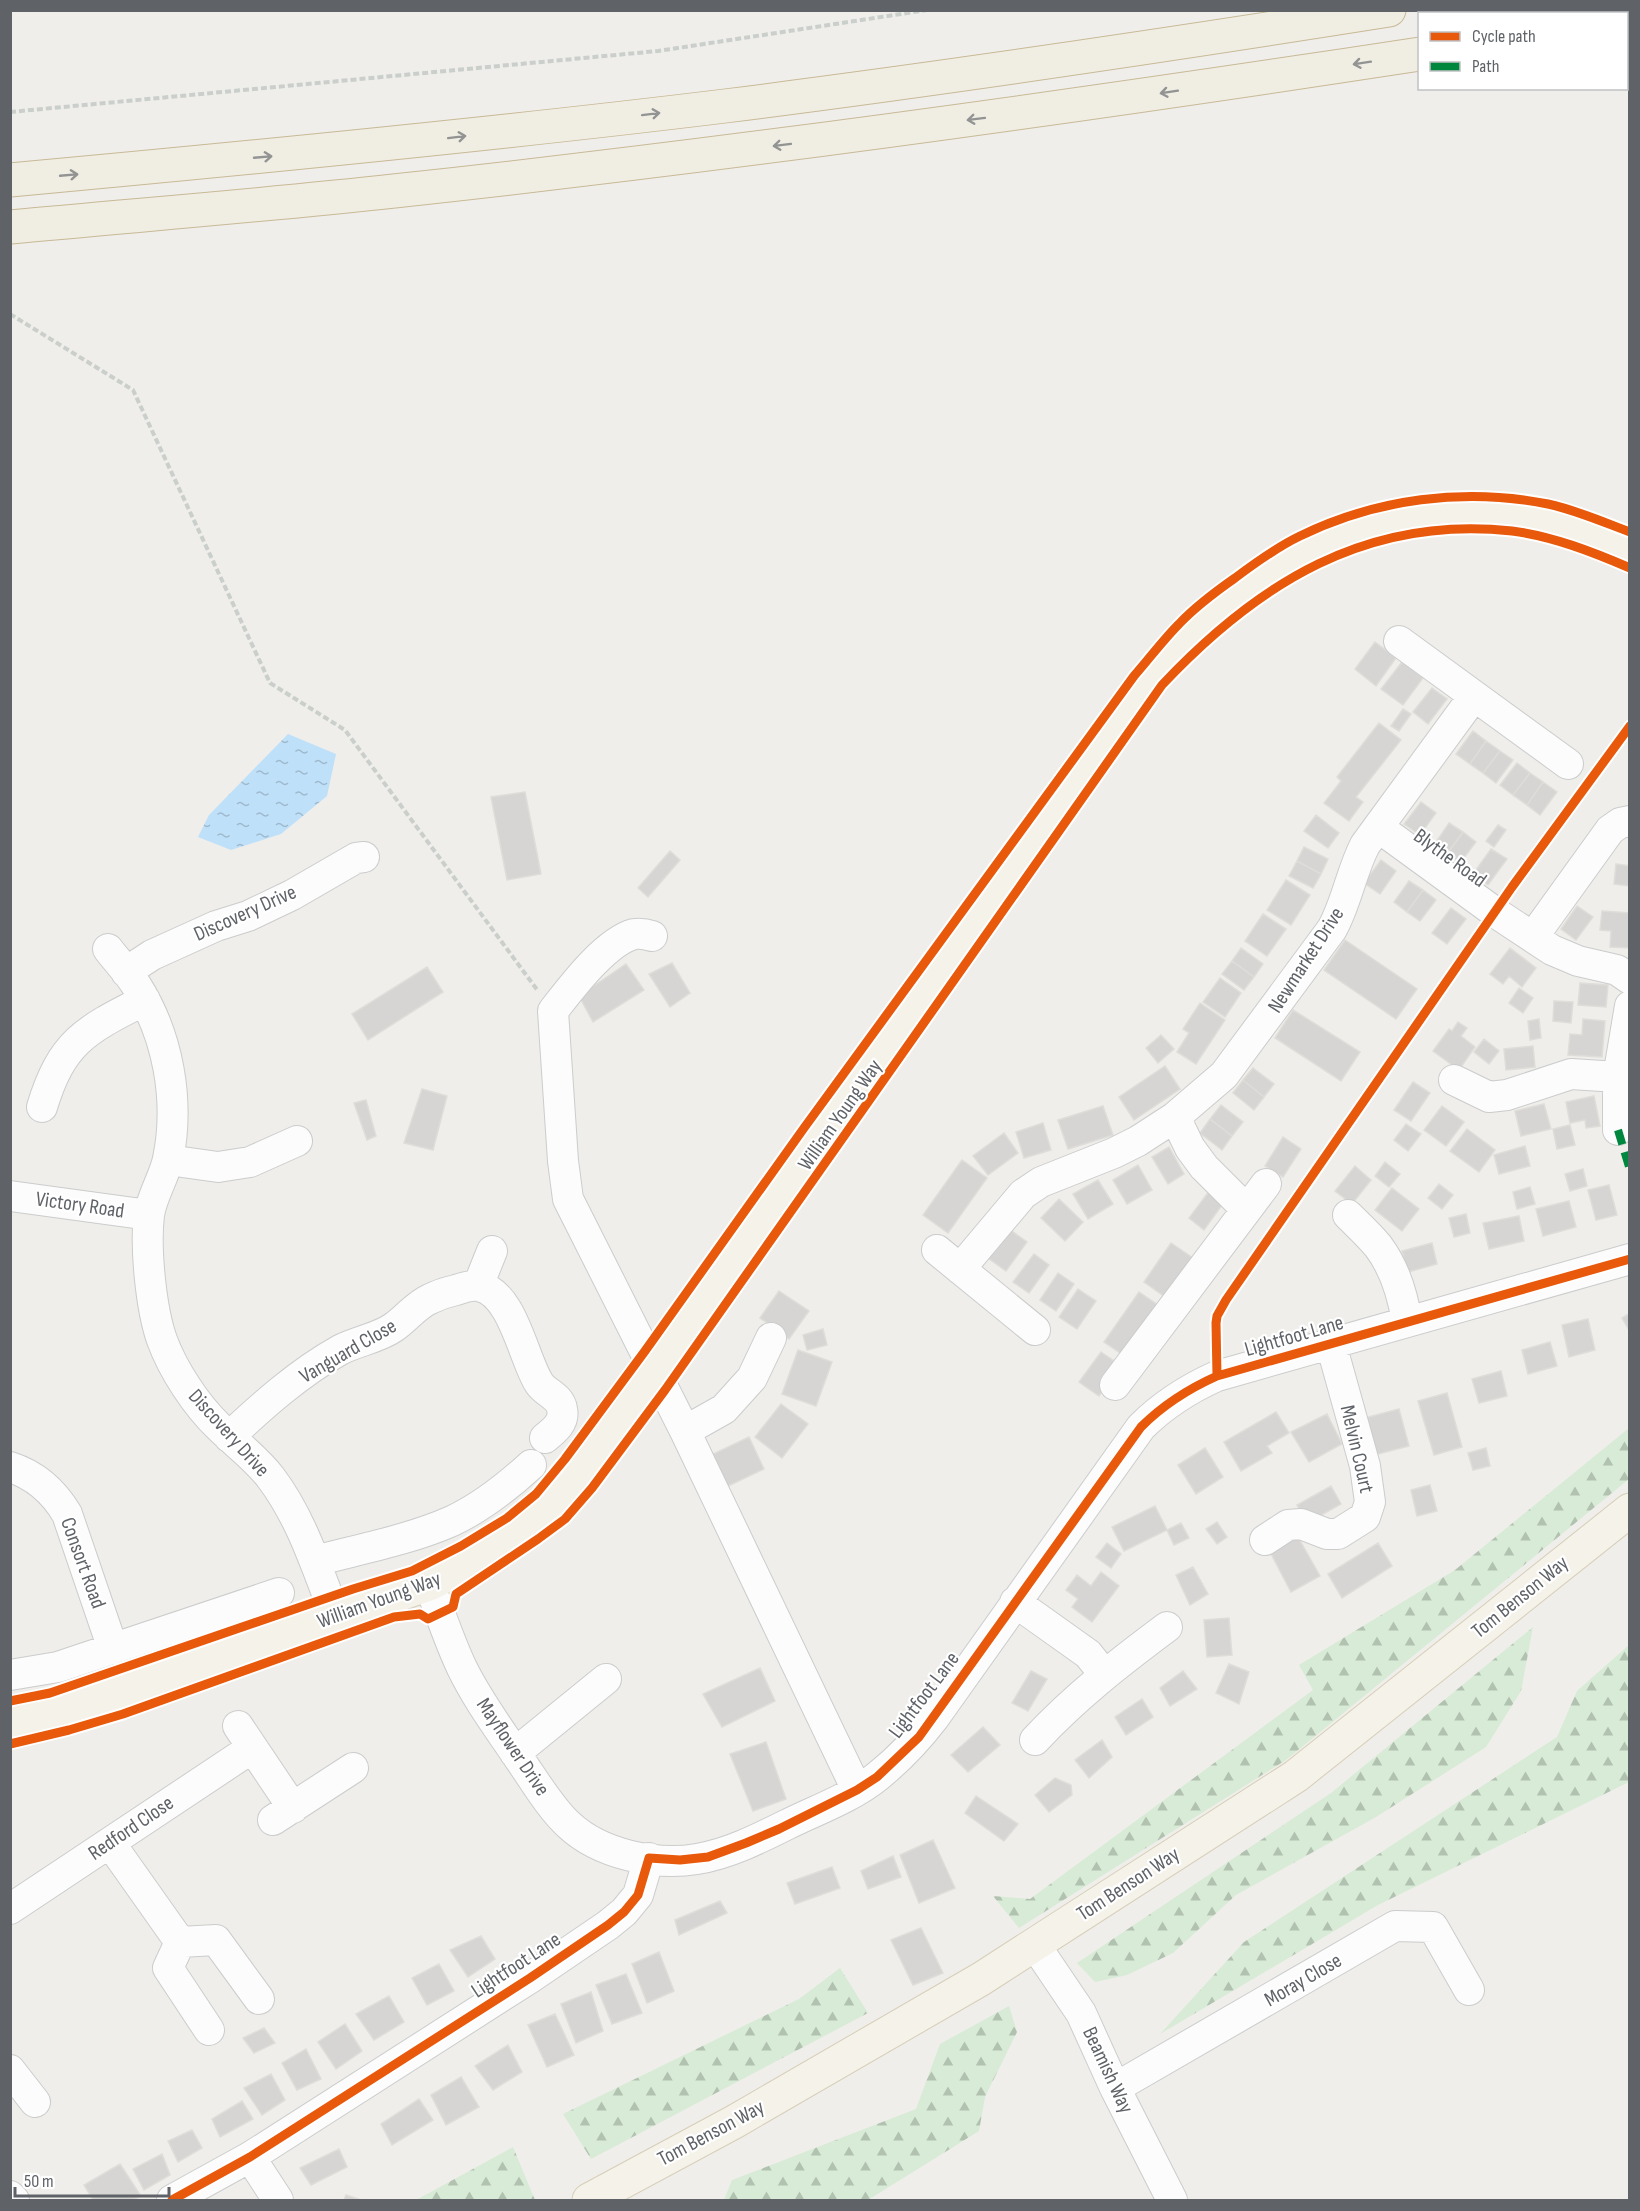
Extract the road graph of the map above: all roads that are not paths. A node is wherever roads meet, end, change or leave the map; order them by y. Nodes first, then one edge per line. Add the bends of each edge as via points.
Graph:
1 (1389, 10) edge
2 (1418, 54) edge
3 (10, 180) edge
4 (10, 227) edge
5 (1629, 552) edge
6 (1399, 641) dead end
7 (1474, 696) junction
8 (1568, 764) dead end
9 (1629, 821) edge
10 (1378, 827) junction
11 (364, 858) dead end
12 (652, 936) dead end
13 (1533, 937) junction
14 (1629, 979) edge
15 (145, 1000) junction
16 (1629, 1006) edge
17 (1618, 1077) junction
18 (1454, 1080) dead end
19 (42, 1107) dead end
20 (1175, 1117) junction
21 (1618, 1130) dead end
22 (297, 1141) dead end
23 (168, 1160) junction
24 (1266, 1184) dead end
25 (10, 1196) edge
26 (1246, 1209) junction
27 (149, 1215) junction
28 (1348, 1215) dead end
29 (492, 1251) dead end
30 (1629, 1259) edge
31 (478, 1286) junction
32 (1407, 1322) junction
33 (1035, 1330) dead end
34 (771, 1338) dead end
35 (1330, 1344) junction
36 (655, 1370) junction
37 (1115, 1385) dead end
38 (685, 1431) junction
39 (230, 1437) junction
40 (545, 1438) dead end
41 (531, 1465) dead end
42 (10, 1467) edge
43 (1629, 1510) edge
44 (1265, 1540) dead end
45 (315, 1561) junction
46 (429, 1584) junction
47 (279, 1593) dead end
48 (1015, 1602) junction
49 (336, 1617) junction
50 (1167, 1627) dead end
51 (113, 1648) junction
52 (1104, 1674) junction
53 (10, 1675) edge
54 (606, 1679) dead end
55 (10, 1722) edge
56 (1035, 1740) dead end
57 (515, 1753) junction
58 (353, 1768) dead end
59 (857, 1790) junction
60 (110, 1843) junction
61 (649, 1858) junction
62 (10, 1909) edge
63 (180, 1942) junction
64 (1035, 1945) junction
65 (1469, 1990) dead end
66 (259, 1999) dead end
67 (209, 2030) dead end
68 (1115, 2088) junction
69 (250, 2157) junction
70 (10, 2196) edge
71 (14, 2200) edge
72 (172, 2200) edge
73 (278, 2200) edge
74 (589, 2200) edge
75 (1172, 2200) edge

3 -> 1 highway via 380,146 726,106
2 -> 4 highway via 1084,105 737,151 393,192
5 - 36 main road, William Young Way via 1564,529 1496,516 1435,515 1393,521 1343,534 1308,550 1214,614 1157,669
6 - 7 street
7 - 8 street
7 - 10 street, Newmarket Drive
9 - 13 street via 1610,830
10 - 13 street, Blythe Road
10 - 20 street, Newmarket Drive via 1358,858 1338,917 1300,974 1224,1075
11 - 15 street, Discovery Drive via 356,858 248,916 152,955 117,961
12 - 36 street via 632,935 613,946 575,982 553,1011 568,1199
13 - 14 street, Blythe Road via 1552,950 1617,970
15 - 19 street via 84,1034 65,1054 50,1080
15 - 23 street, Discovery Drive via 168,1060 173,1112
16 - 17 street
17 - 18 street via 1571,1074 1489,1097
17 - 21 street
20 - 26 street via 1204,1167
20 - 33 street, Newmarket Drive via 1130,1145 1041,1182 948,1259
22 - 23 street via 250,1162 218,1167
23 - 27 street, Discovery Drive
24 - 26 street
25 - 27 street, Victory Road
26 - 37 street
27 - 39 street, Discovery Drive via 152,1295 162,1340 180,1378
28 - 32 street via 1379,1247 1392,1271
29 - 31 street
30 - 32 street, Lightfoot Lane
31 - 39 street, Vanguard Close via 429,1299 393,1328 340,1350 265,1404
31 - 40 street via 498,1297 538,1382 562,1406 558,1427
32 - 35 street, Lightfoot Lane
34 - 38 street via 752,1378 724,1409
35 - 44 street, Melvin Court via 1365,1466 1370,1502 1365,1517 1338,1533 1327,1534 1301,1524 1288,1525
35 - 48 street, Lightfoot Lane via 1217,1376 1153,1415
36 - 38 street
36 - 46 main road, William Young Way via 580,1473 542,1514 513,1537
38 - 59 street
39 - 45 street, Discovery Drive via 280,1491
41 - 45 street via 505,1489 451,1521
42 - 51 street, Consort Road via 48,1489 67,1514
43 - 64 main road, Tom Benson Way via 1296,1776
45 - 49 street, Discovery Drive
46 - 49 main road, William Young Way
46 - 57 street, Mayflower Drive via 462,1668
47 - 51 street
48 - 52 street via 1088,1654
48 - 59 street, Lightfoot Lane via 920,1737
49 - 55 main road, William Young Way via 81,1706
50 - 52 street
51 - 53 street via 58,1667
52 - 56 street
54 - 57 street
57 - 61 street, Mayflower Drive via 577,1832 614,1851
58 - 60 street, Redford Close via 283,1814 245,1737
59 - 61 street, Lightfoot Lane via 720,1853 694,1859
60 - 62 street, Redford Close
60 - 63 street
61 - 69 street, Lightfoot Lane via 634,1903 608,1924
63 - 66 street via 216,1940
63 - 67 street via 168,1968
64 - 68 street, Beamish Way via 1081,2013
64 - 74 main road, Tom Benson Way via 744,2116
65 - 68 street, Moray Close via 1433,1927 1395,1926
68 - 75 street, Beamish Way
69 - 72 street, Lightfoot Lane
69 - 73 street
70 - 71 street

